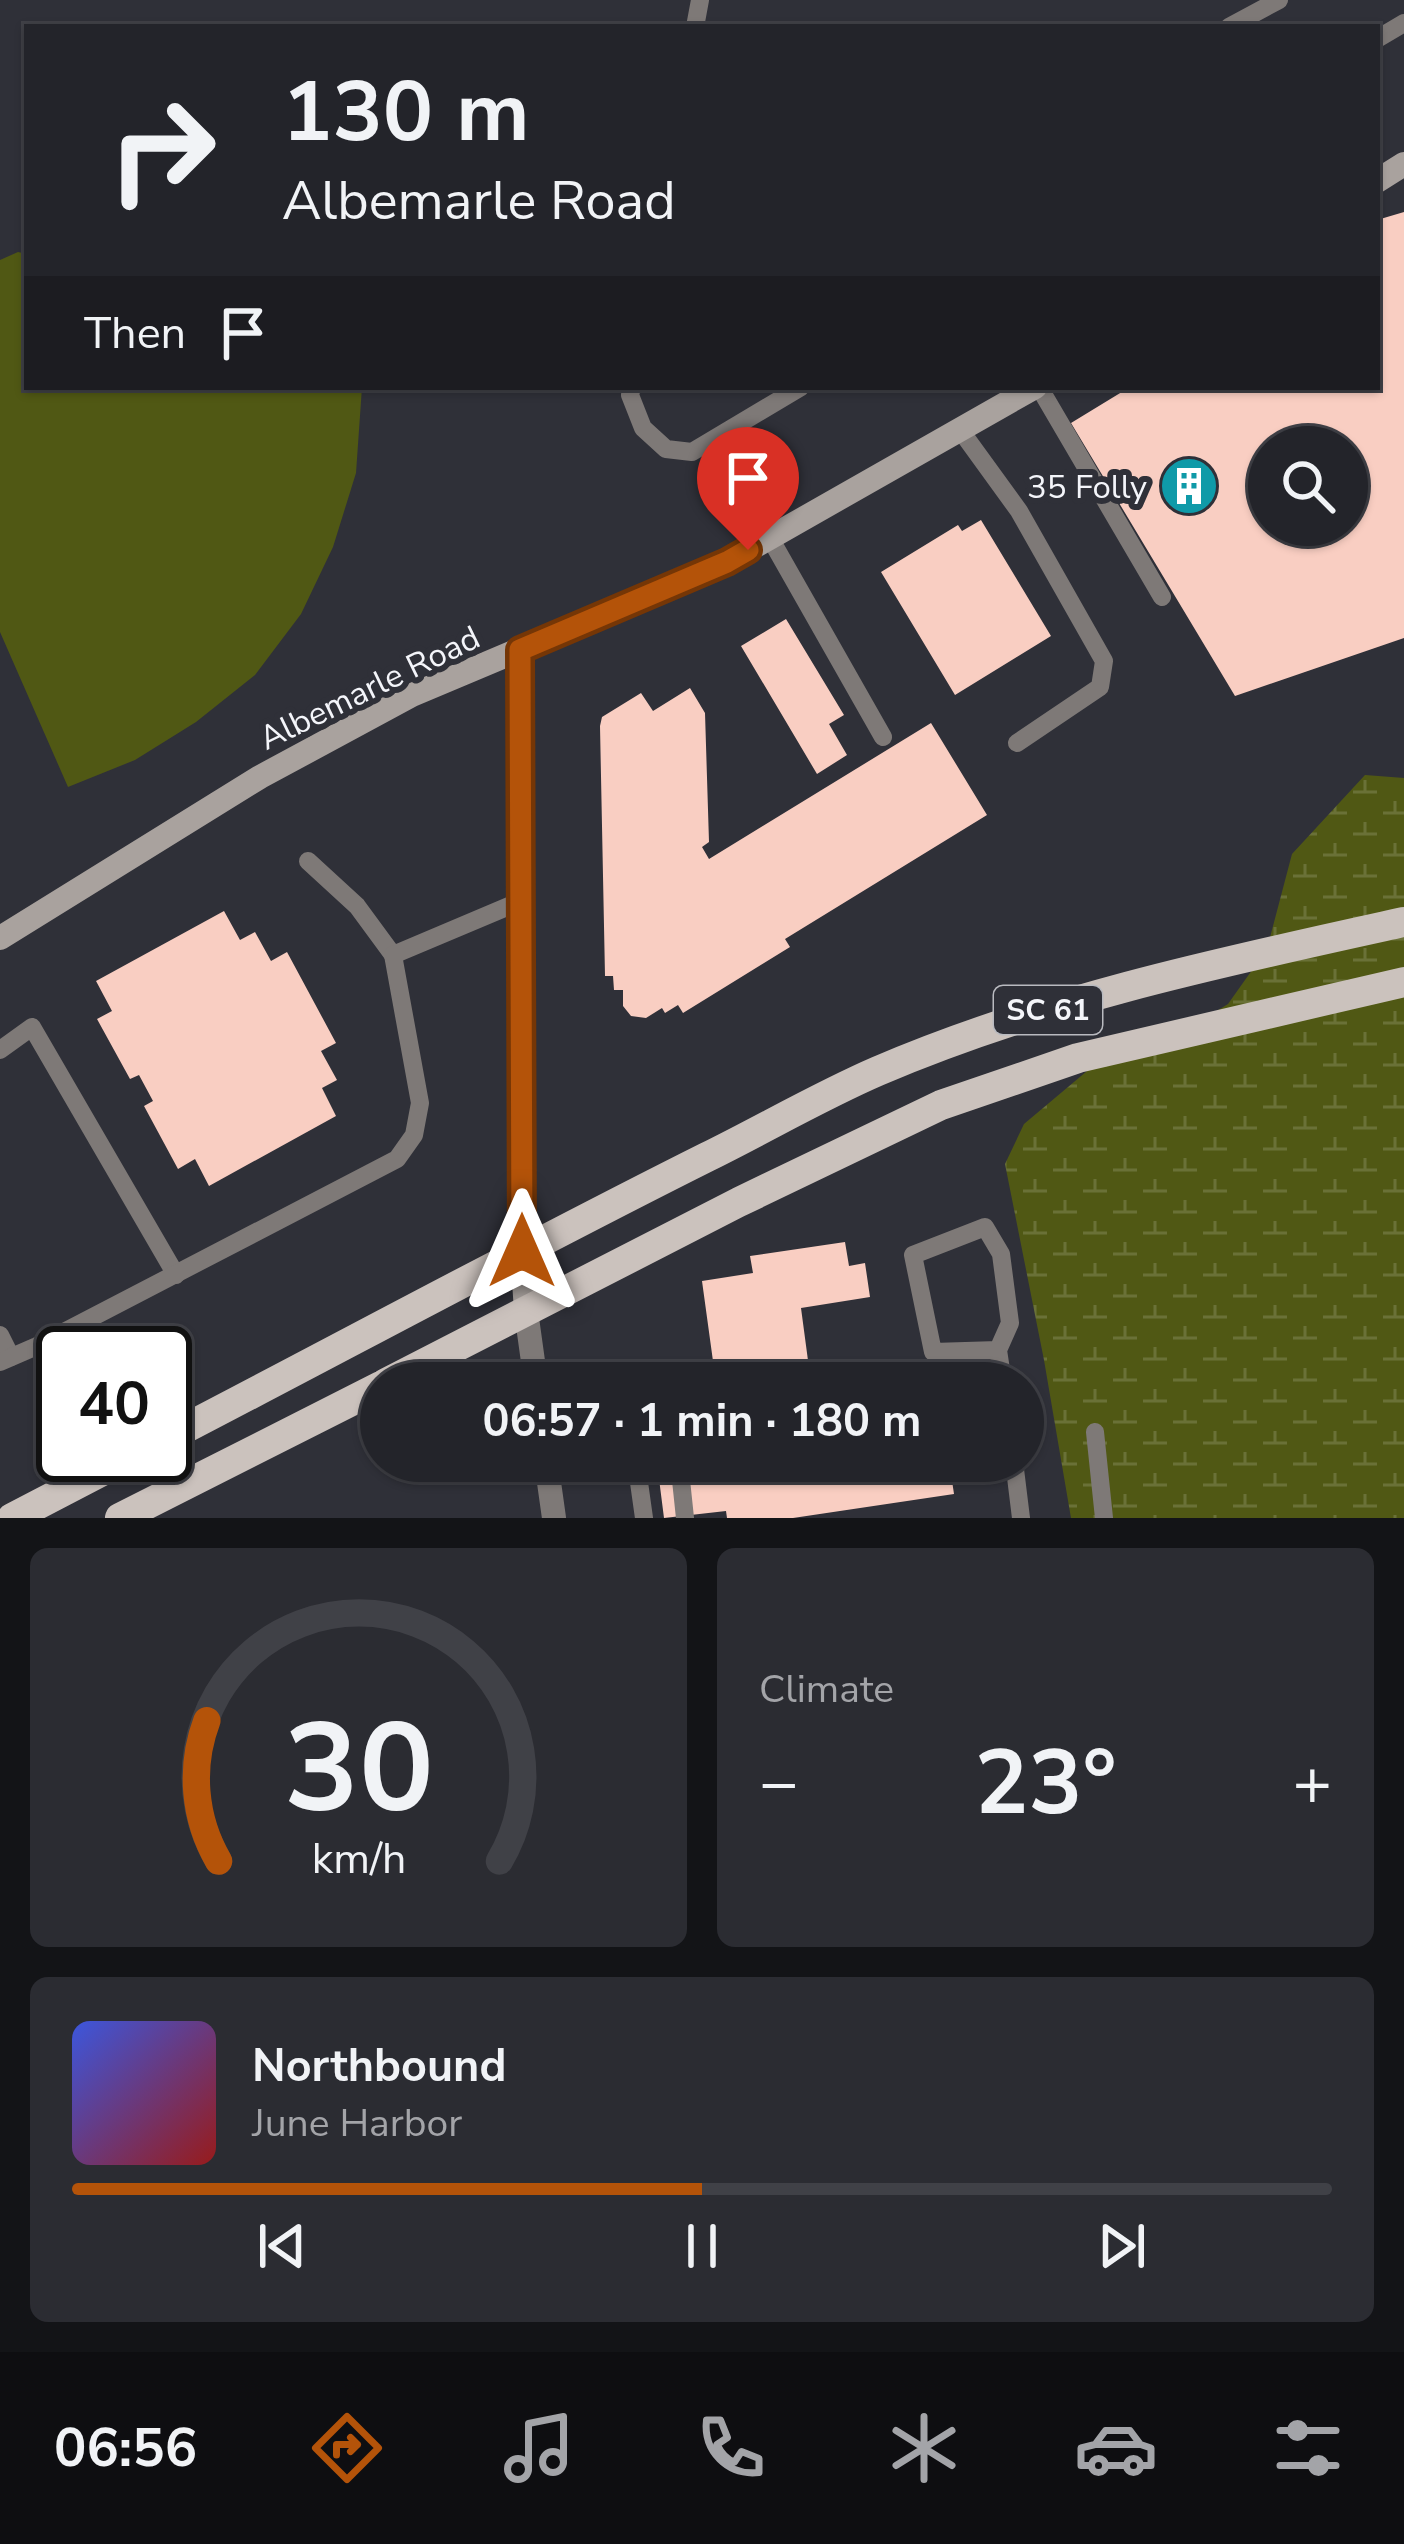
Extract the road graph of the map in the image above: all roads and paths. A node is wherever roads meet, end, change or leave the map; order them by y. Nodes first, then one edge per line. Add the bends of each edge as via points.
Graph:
1 (1279, 0) edge
2 (1235, 24) edge
3 (631, 390) edge
4 (797, 390) edge
5 (1032, 390) edge
6 (1039, 390) edge
7 (961, 431) junction
8 (770, 538) junction
9 (1162, 597) dead end
10 (520, 650) junction
11 (883, 736) dead end
12 (1017, 742) dead end
13 (308, 861) dead end
14 (521, 901) junction
15 (1404, 922) edge
16 (0, 938) edge
17 (393, 955) junction
18 (1404, 982) edge
19 (0, 1050) edge
20 (522, 1251) junction
21 (176, 1275) junction
22 (526, 1311) junction
23 (0, 1335) edge
24 (998, 1350) junction
25 (6, 1360) edge
26 (427, 1362) edge
27 (533, 1362) edge
28 (1000, 1362) edge
29 (360, 1396) edge
30 (192, 1424) edge
31 (1095, 1432) dead end
32 (82, 1482) edge
33 (549, 1482) edge
34 (639, 1482) edge
35 (682, 1482) edge
36 (1017, 1482) edge
37 (12, 1518) edge
38 (120, 1518) edge
39 (554, 1518) edge
40 (644, 1518) edge
41 (686, 1518) edge
42 (1021, 1518) edge
43 (1104, 1518) edge

1 - 2 lane
3 - 4 lane via 643,428 666,448 692,452
5 - 7 street, Albemarle Road
6 - 9 lane
7 - 8 street, Albemarle Road
7 - 12 lane via 1019,511 1104,661 1100,687
8 - 10 street, Albemarle Road
8 - 11 lane
10 - 14 street
10 - 16 street, Albemarle Road via 412,695 260,777
13 - 17 lane via 357,906
14 - 17 lane
14 - 20 street
15 - 20 main road, SC 61 via 1208,965 1016,1020 877,1071
17 - 21 lane via 420,1102 414,1135 398,1159
18 - 22 main road, SC 61 via 1078,1058 941,1105
19 - 21 lane via 32,1027
20 - 22 street
20 - 30 main road, SC 61
21 - 25 lane
22 - 26 main road, SC 61
22 - 27 street
23 - 25 lane
24 - 24 lane via 1010,1323 1001,1254 985,1227 913,1255 933,1352
24 - 28 lane
29 - 38 main road, SC 61
31 - 43 lane
32 - 37 main road
33 - 39 street
34 - 40 lane
35 - 41 lane
36 - 42 lane

